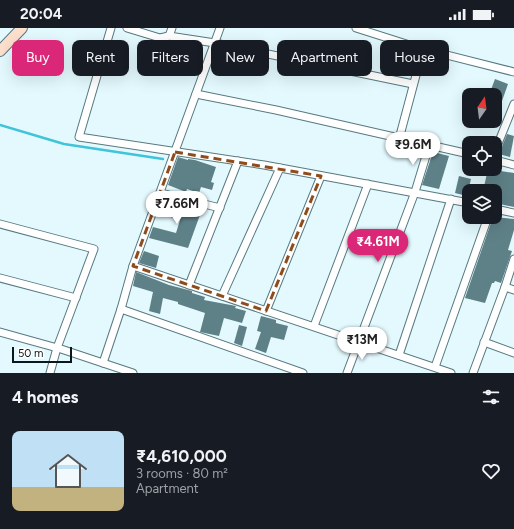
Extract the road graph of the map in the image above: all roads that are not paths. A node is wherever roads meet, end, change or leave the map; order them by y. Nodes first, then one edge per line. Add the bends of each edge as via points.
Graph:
1 (22, 28) edge
2 (112, 28) edge
3 (127, 28) edge
4 (172, 28) edge
5 (220, 28) edge
6 (356, 28) edge
7 (169, 36) junction
8 (216, 40) edge
9 (394, 40) edge
10 (211, 42) edge
11 (0, 51) edge
12 (211, 54) edge
13 (269, 54) edge
14 (449, 56) edge
15 (514, 72) edge
16 (415, 76) edge
17 (413, 84) junction
18 (196, 94) junction
19 (514, 104) edge
20 (501, 136) edge
21 (399, 139) junction
22 (429, 146) junction
23 (175, 152) junction
24 (462, 153) edge
25 (238, 161) junction
26 (502, 162) edge
27 (514, 165) edge
28 (280, 168) junction
29 (321, 176) junction
30 (368, 184) junction
31 (415, 192) junction
32 (161, 193) junction
33 (451, 199) junction
34 (462, 201) edge
35 (220, 208) junction
36 (502, 210) edge
37 (514, 213) edge
38 (0, 224) edge
39 (486, 224) edge
40 (514, 259) edge
41 (133, 266) junction
42 (0, 278) edge
43 (189, 285) junction
44 (505, 287) junction
45 (514, 290) edge
46 (222, 296) junction
47 (76, 298) junction
48 (121, 309) junction
49 (266, 311) junction
50 (314, 326) junction
51 (0, 332) edge
52 (359, 341) junction
53 (484, 342) junction
54 (57, 348) junction
55 (514, 353) edge
56 (399, 355) junction
57 (102, 363) junction
58 (435, 367) junction
59 (50, 373) edge
60 (133, 373) edge
61 (303, 373) edge
62 (347, 373) edge
63 (452, 373) edge
64 (473, 373) edge

1 - 11 main road
2 - 23 street via 79,137
3 - 7 street via 160,38
4 - 7 street
5 - 8 street
6 - 9 street
7 - 10 street
12 - 18 street
13 - 17 street
14 - 15 street
16 - 17 street
17 - 21 street
18 - 21 street
18 - 23 street
19 - 20 street
21 - 22 street
22 - 24 street
22 - 31 street
23 - 25 street
23 - 32 street
25 - 28 street
25 - 35 street
26 - 27 street
28 - 29 street
28 - 46 street
29 - 30 street
29 - 49 street
30 - 31 street
30 - 50 street
31 - 33 street
31 - 52 street
32 - 35 street
32 - 41 street
33 - 34 street
33 - 56 street
35 - 43 street
36 - 37 street
38 - 47 street via 94,249
39 - 58 street
40 - 44 street
41 - 43 street
41 - 48 street
42 - 47 street
43 - 46 street
44 - 45 street
44 - 53 street
46 - 49 street
47 - 54 street
48 - 57 street
48 - 61 street
49 - 50 street
50 - 52 street
51 - 54 street
52 - 56 street
52 - 62 street
53 - 55 street
53 - 64 street
54 - 57 street
54 - 59 street
56 - 58 street
57 - 60 street
58 - 63 street

